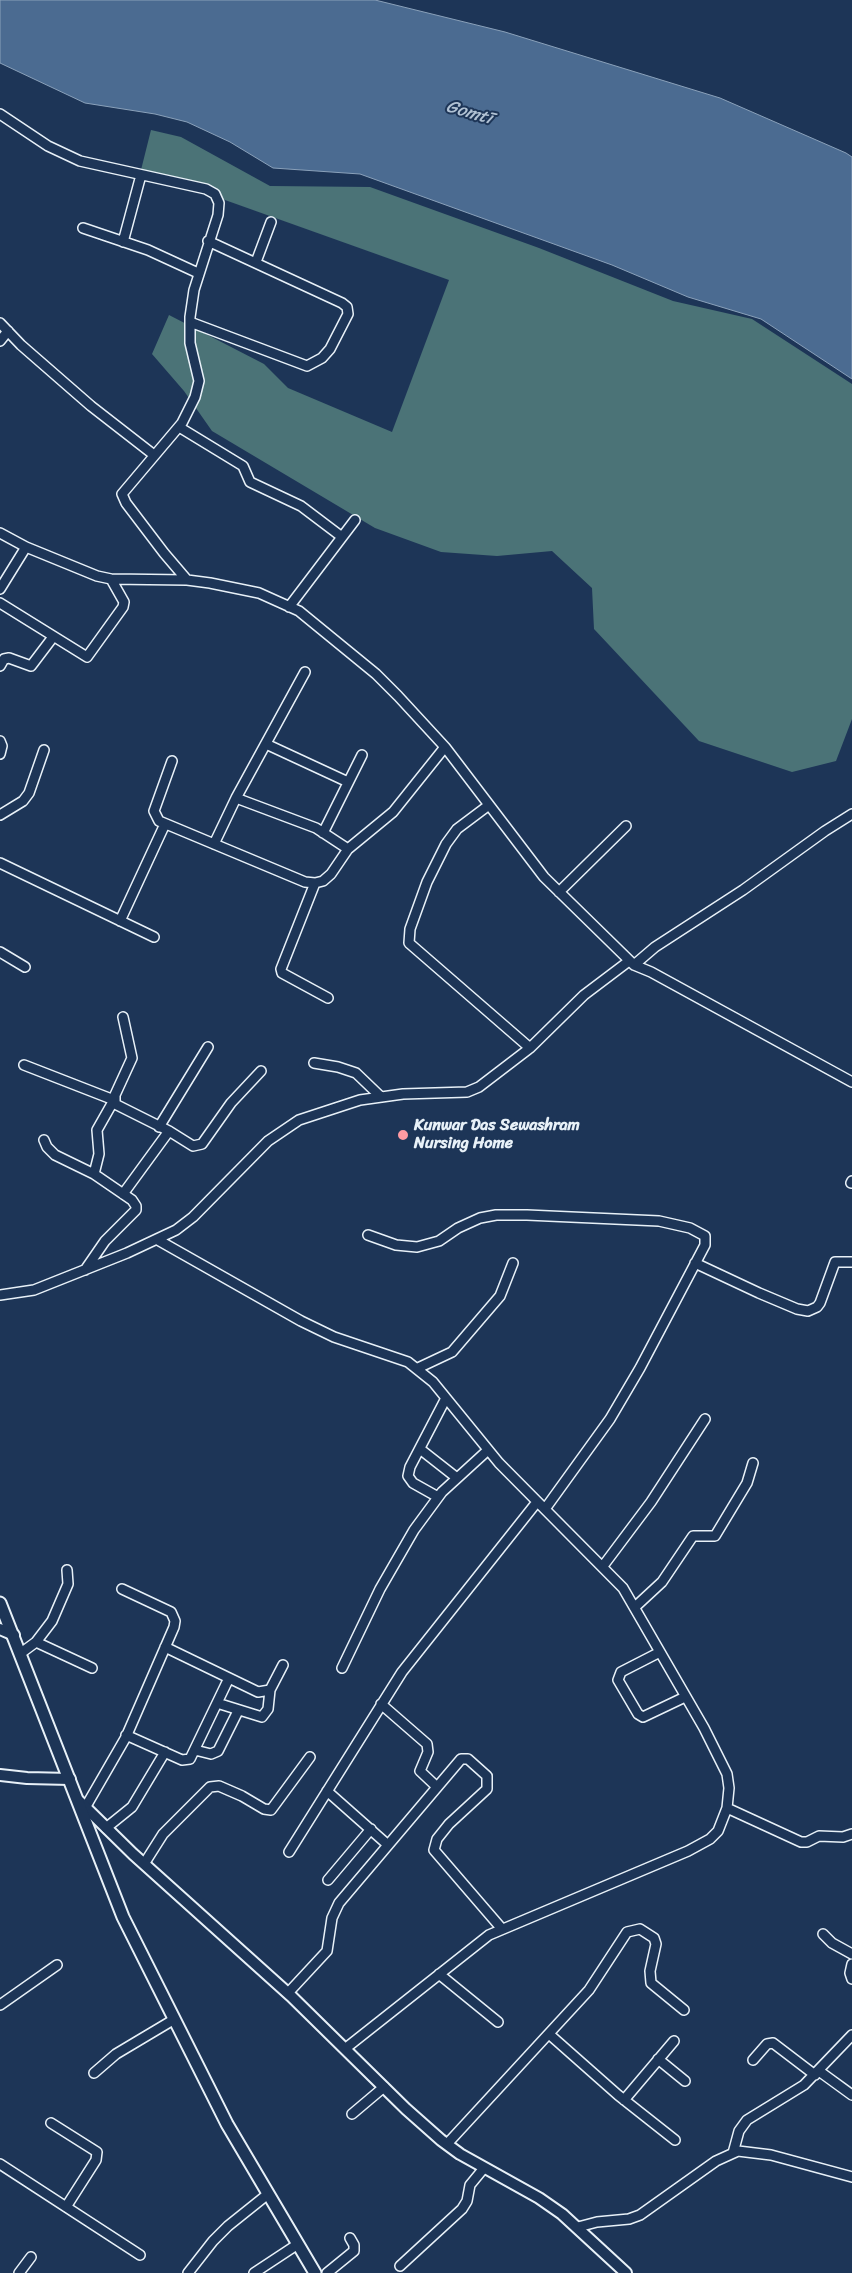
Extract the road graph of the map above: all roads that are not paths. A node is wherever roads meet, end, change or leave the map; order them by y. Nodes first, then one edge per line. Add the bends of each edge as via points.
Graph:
1 (0, 114) edge
2 (141, 175) junction
3 (271, 222) dead end
4 (83, 228) dead end
5 (123, 242) junction
6 (208, 242) junction
7 (256, 262) junction
8 (198, 273) junction
9 (0, 322) edge
10 (190, 322) junction
11 (8, 331) junction
12 (0, 341) edge
13 (179, 427) junction
14 (154, 455) junction
15 (355, 520) dead end
16 (0, 533) edge
17 (342, 537) junction
18 (26, 547) junction
19 (111, 579) junction
20 (187, 580) junction
21 (0, 589) edge
22 (0, 603) edge
23 (289, 607) junction
24 (53, 637) junction
25 (0, 666) edge
26 (305, 672) dead end
27 (0, 741) edge
28 (266, 744) junction
29 (445, 746) junction
30 (44, 750) dead end
31 (0, 754) edge
32 (362, 755) dead end
33 (172, 761) dead end
34 (348, 782) junction
35 (236, 798) junction
36 (489, 805) junction
37 (852, 814) edge
38 (0, 815) edge
39 (165, 824) junction
40 (626, 826) dead end
41 (323, 833) junction
42 (214, 844) junction
43 (348, 849) junction
44 (0, 863) edge
45 (314, 883) junction
46 (558, 892) junction
47 (120, 920) junction
48 (154, 937) dead end
49 (0, 952) edge
50 (632, 963) junction
51 (25, 967) dead end
52 (328, 998) dead end
53 (124, 1018) dead end
54 (208, 1047) dead end
55 (530, 1048) junction
56 (314, 1063) dead end
57 (24, 1065) dead end
58 (261, 1070) dead end
59 (852, 1082) edge
60 (381, 1097) junction
61 (114, 1100) junction
62 (159, 1127) junction
63 (169, 1131) junction
64 (44, 1140) dead end
65 (94, 1174) junction
66 (123, 1194) junction
67 (368, 1235) dead end
68 (158, 1240) junction
69 (696, 1262) junction
70 (852, 1262) edge
71 (513, 1263) dead end
72 (85, 1270) junction
73 (0, 1295) edge
74 (418, 1368) junction
75 (446, 1398) junction
76 (705, 1419) dead end
77 (420, 1448) junction
78 (488, 1450) junction
79 (753, 1463) dead end
80 (457, 1478) junction
81 (438, 1496) junction
82 (537, 1502) junction
83 (545, 1509) junction
84 (603, 1566) junction
85 (67, 1570) dead end
86 (122, 1590) dead end
87 (0, 1603) edge
88 (635, 1608) junction
89 (0, 1629) edge
90 (14, 1635) junction
91 (36, 1642) junction
92 (166, 1648) junction
93 (660, 1652) junction
94 (21, 1653) junction
95 (283, 1665) dead end
96 (92, 1668) dead end
97 (342, 1668) dead end
98 (229, 1678) junction
99 (270, 1690) junction
100 (685, 1697) junction
101 (217, 1703) junction
102 (381, 1704) junction
103 (238, 1711) junction
104 (126, 1735) junction
105 (195, 1750) junction
106 (165, 1752) junction
107 (310, 1756) dead end
108 (0, 1775) edge
109 (70, 1779) junction
110 (437, 1787) junction
111 (327, 1790) junction
112 (82, 1804) junction
113 (727, 1808) junction
114 (106, 1828) junction
115 (371, 1829) junction
116 (852, 1834) edge
117 (388, 1845) junction
118 (289, 1852) dead end
119 (144, 1864) junction
120 (328, 1880) dead end
121 (502, 1929) junction
122 (823, 1934) dead end
123 (852, 1954) edge
124 (852, 1964) edge
125 (57, 1965) dead end
126 (439, 1974) junction
127 (852, 1979) edge
128 (288, 1993) junction
129 (0, 2005) edge
130 (684, 2010) dead end
131 (173, 2020) junction
132 (498, 2022) dead end
133 (549, 2034) junction
134 (852, 2035) edge
135 (674, 2041) dead end
136 (346, 2048) junction
137 (658, 2060) junction
138 (753, 2060) dead end
139 (94, 2073) dead end
140 (817, 2073) junction
141 (685, 2081) dead end
142 (384, 2086) junction
143 (852, 2095) edge
144 (624, 2100) junction
145 (352, 2114) dead end
146 (51, 2123) dead end
147 (675, 2140) dead end
148 (447, 2144) junction
149 (734, 2153) junction
150 (0, 2164) edge
151 (484, 2168) junction
152 (852, 2177) edge
153 (268, 2194) junction
154 (66, 2207) junction
155 (578, 2227) junction
156 (350, 2238) dead end
157 (298, 2244) junction
158 (140, 2255) dead end
159 (31, 2257) dead end
160 (400, 2266) dead end
161 (19, 2273) edge
162 (188, 2273) edge
163 (254, 2273) edge
164 (315, 2273) edge
165 (327, 2273) edge
166 (626, 2273) edge

1 - 2 street via 48,146 80,161
2 - 5 street
2 - 6 street via 206,189 215,194 219,203 218,215
3 - 7 street
4 - 5 street
5 - 8 street
6 - 7 street
6 - 8 street
7 - 10 street via 347,307 348,314 322,358 307,366 300,365
8 - 10 street
9 - 11 street
10 - 13 street via 190,343 199,381 192,405
11 - 12 street
11 - 14 street via 91,406
13 - 14 street
13 - 17 street via 243,466 250,482 301,506
14 - 20 street via 128,484 122,498
15 - 17 street
16 - 18 street
17 - 23 street
18 - 19 street
18 - 21 street
19 - 20 street
19 - 24 street via 124,602 123,607 90,655 85,657
20 - 23 street via 259,593
22 - 24 street
23 - 29 street via 299,611 376,674
24 - 25 street via 31,666 9,658 4,659
26 - 28 street
27 - 31 street
28 - 34 street
28 - 35 street
29 - 36 street
29 - 43 street via 393,812
30 - 38 street via 29,793 23,801
32 - 34 street
33 - 39 street via 154,810 155,817
34 - 41 street
35 - 41 street
35 - 42 street
36 - 46 street
36 - 55 street via 457,829 446,844 427,882 410,929 409,943
37 - 50 street
39 - 42 street
39 - 47 street
40 - 46 street
41 - 43 street
42 - 45 street
43 - 45 street via 331,874
44 - 47 street
45 - 52 street via 280,969
46 - 50 street
47 - 48 street
49 - 51 street
50 - 55 street via 584,995
50 - 59 street
53 - 61 street via 132,1058
54 - 62 street
55 - 60 street via 489,1082 473,1090
56 - 60 street via 356,1073
57 - 61 street
58 - 63 street via 199,1146 193,1146
60 - 68 street via 319,1113 283,1129 193,1217
61 - 62 street via 117,1107
61 - 65 street via 98,1130 99,1154
62 - 63 street
63 - 66 street
64 - 65 street via 55,1155
65 - 66 street
66 - 72 street via 135,1203 136,1210 105,1241
67 - 69 street via 396,1245 417,1247 439,1241 471,1222 496,1215 659,1221 690,1228 705,1236 705,1245
68 - 72 street
68 - 74 street via 301,1321 334,1337
69 - 70 street via 759,1293 808,1311 817,1307 835,1262
69 - 83 street via 610,1419
71 - 74 street via 500,1296 452,1352
72 - 73 street via 34,1290
74 - 75 street
75 - 77 street
75 - 78 street
76 - 84 street via 651,1502
77 - 80 street
77 - 81 street via 408,1472 409,1480
78 - 80 street
78 - 82 street
79 - 88 street via 747,1483 715,1536 693,1536 662,1582
80 - 81 street
81 - 97 street via 380,1589
82 - 83 street
82 - 102 street via 402,1672
83 - 84 street
84 - 88 street via 623,1588
85 - 91 street via 70,1578 52,1622
86 - 92 street via 171,1612 175,1621
87 - 90 main road
88 - 93 street
89 - 90 street
90 - 94 main road
91 - 94 street
91 - 96 street
92 - 98 street
92 - 104 street
93 - 100 street
93 - 100 street via 621,1672 618,1680 638,1714 644,1718
94 - 109 main road
95 - 99 street
98 - 99 street via 258,1692
98 - 101 street
99 - 103 street via 268,1709 262,1717
100 - 113 street via 727,1774
101 - 103 street
101 - 105 street
102 - 110 street via 427,1744 428,1752 420,1771
102 - 111 street
103 - 105 street via 218,1751 211,1754
104 - 106 street
104 - 112 street
105 - 106 street via 186,1760
106 - 114 street via 132,1807
107 - 119 street via 270,1810 219,1786 210,1787 163,1834
108 - 109 street
109 - 112 main road
110 - 117 street
110 - 121 street via 461,1758 468,1759 487,1776 487,1789 449,1824 437,1839 434,1850
111 - 115 street
111 - 118 street
112 - 114 street
112 - 131 main road via 106,1879
113 - 116 street via 801,1842 819,1836
113 - 121 street via 718,1831 702,1845
114 - 119 street
115 - 117 street
115 - 120 street
117 - 128 street via 339,1903 332,1918 327,1951
119 - 128 street
121 - 126 street via 478,1943
122 - 123 street
124 - 127 street
125 - 129 street
126 - 132 street
126 - 136 street
128 - 136 street
130 - 133 street via 652,1982 650,1970 656,1944 651,1934 636,1929 627,1932 600,1976
131 - 139 street via 116,2054
131 - 153 main road
133 - 144 street
133 - 148 street
134 - 140 street
135 - 137 street
136 - 142 street
137 - 141 street
137 - 144 street
138 - 140 street via 767,2044 773,2043
140 - 143 street
140 - 149 street via 794,2093 747,2120 739,2132
142 - 145 street
142 - 148 street
144 - 147 street
146 - 154 street via 97,2152 96,2160
148 - 151 street
149 - 152 street via 748,2151 771,2155
149 - 155 street via 716,2161 640,2215
150 - 154 street
151 - 155 street via 539,2198
151 - 160 street via 470,2185 462,2210
153 - 157 main road
153 - 162 street via 228,2226
154 - 158 street
155 - 166 street
156 - 165 street via 354,2251
157 - 163 street
157 - 164 main road
159 - 161 street

